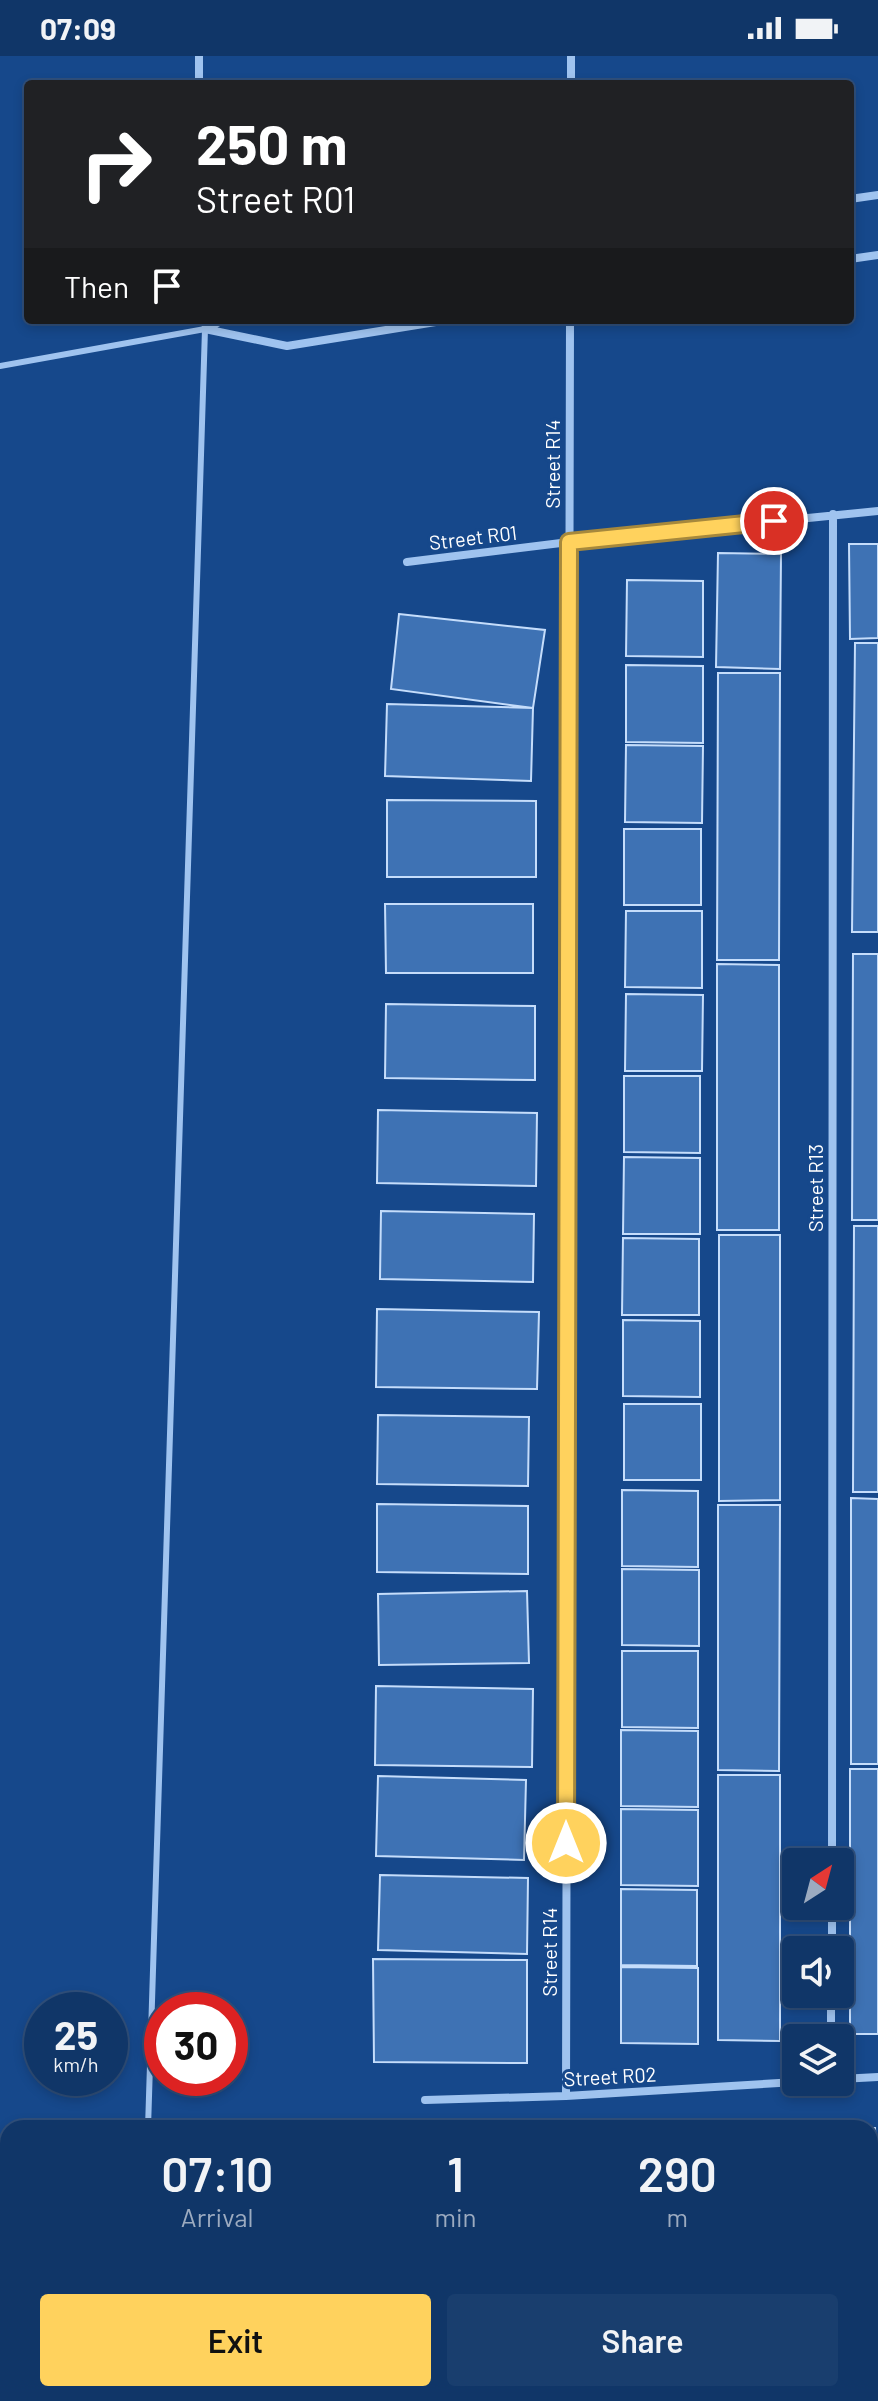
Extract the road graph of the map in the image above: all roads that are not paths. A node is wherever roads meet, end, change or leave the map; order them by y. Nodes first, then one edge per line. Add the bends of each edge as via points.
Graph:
1 (199, 56) edge
2 (571, 56) edge
3 (199, 80) edge
4 (571, 80) edge
5 (878, 195) edge
6 (854, 198) edge
7 (878, 255) edge
8 (854, 258) edge
9 (423, 324) edge
10 (570, 324) edge
11 (205, 325) edge
12 (0, 366) edge
13 (878, 511) edge
14 (833, 514) junction
15 (569, 542) junction
16 (407, 562) dead end
17 (832, 1848) edge
18 (878, 2077) edge
19 (854, 2078) edge
20 (782, 2083) edge
21 (566, 2096) junction
22 (425, 2100) dead end
23 (148, 2120) edge

1 - 3 street
2 - 4 street
5 - 6 street
7 - 8 street
9 - 11 street via 287,346
10 - 15 street, Street R14
11 - 12 lane
11 - 23 lane
13 - 14 street, Street R01
14 - 15 street, Street R01
14 - 17 street, Street R13
15 - 16 street, Street R01
15 - 21 street, Street R14
18 - 19 street
20 - 21 street, Street R02
21 - 22 street, Street R02

